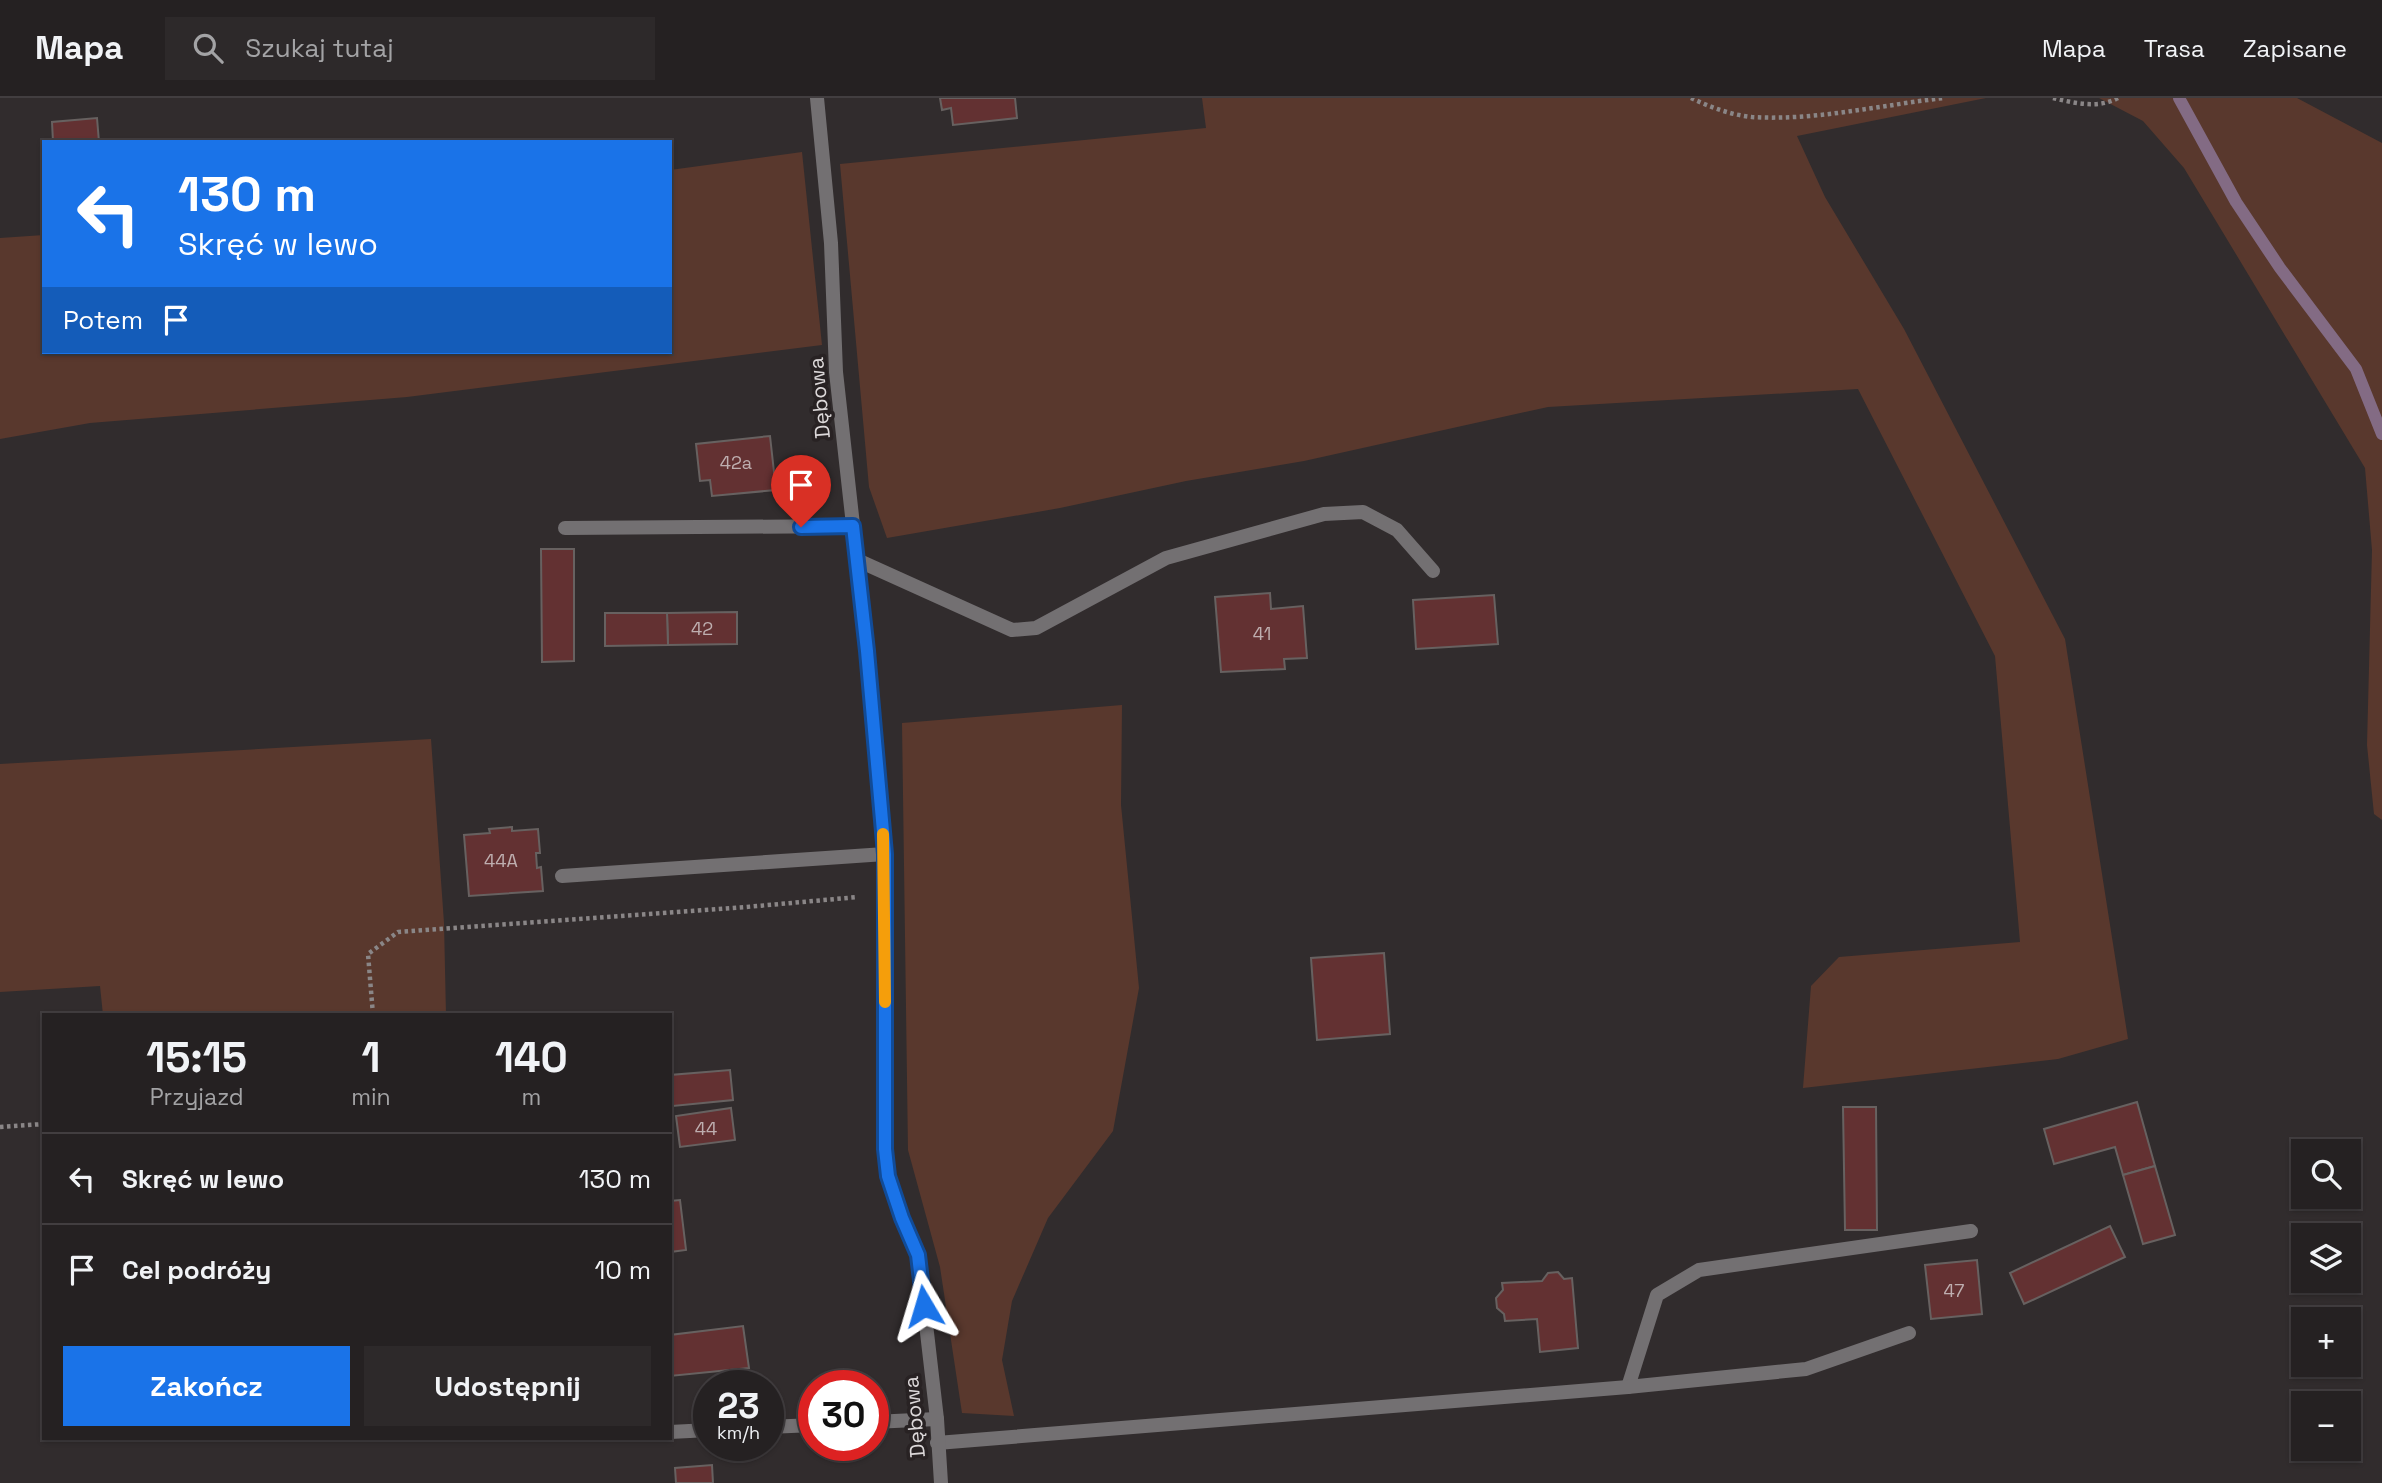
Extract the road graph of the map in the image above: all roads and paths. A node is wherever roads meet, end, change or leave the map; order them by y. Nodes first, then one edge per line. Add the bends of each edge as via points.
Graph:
1 (817, 98) edge
2 (1690, 98) edge
3 (1944, 98) edge
4 (2053, 98) edge
5 (2118, 98) edge
6 (853, 526) junction
7 (565, 528) dead end
8 (857, 560) junction
9 (1433, 571) dead end
10 (885, 854) junction
11 (562, 876) dead end
12 (884, 894) junction
13 (373, 1013) edge
14 (42, 1124) edge
15 (0, 1127) edge
16 (1971, 1231) dead end
17 (1909, 1333) dead end
18 (1628, 1387) junction
19 (936, 1419) junction
20 (889, 1421) edge
21 (693, 1431) edge
22 (672, 1432) edge
23 (937, 1443) junction
24 (941, 1483) edge

1 - 6 street, Dębowa via 831,243 836,372
2 - 3 path via 1751,117 1810,115
4 - 5 path via 2077,104 2109,103
6 - 7 street
6 - 8 street, Dębowa
8 - 9 street via 1012,629 1036,628 1166,558 1324,514 1363,512 1397,530
8 - 10 street, Dębowa
10 - 11 street
10 - 12 street, Dębowa
12 - 13 path via 398,932 368,954
12 - 19 street, Dębowa via 885,1149 888,1176 918,1255
14 - 15 path
16 - 18 street via 1699,1270 1657,1296
17 - 18 street via 1806,1369
18 - 23 street
19 - 20 street
19 - 23 street, Dębowa
21 - 22 street
23 - 24 street, Dębowa

